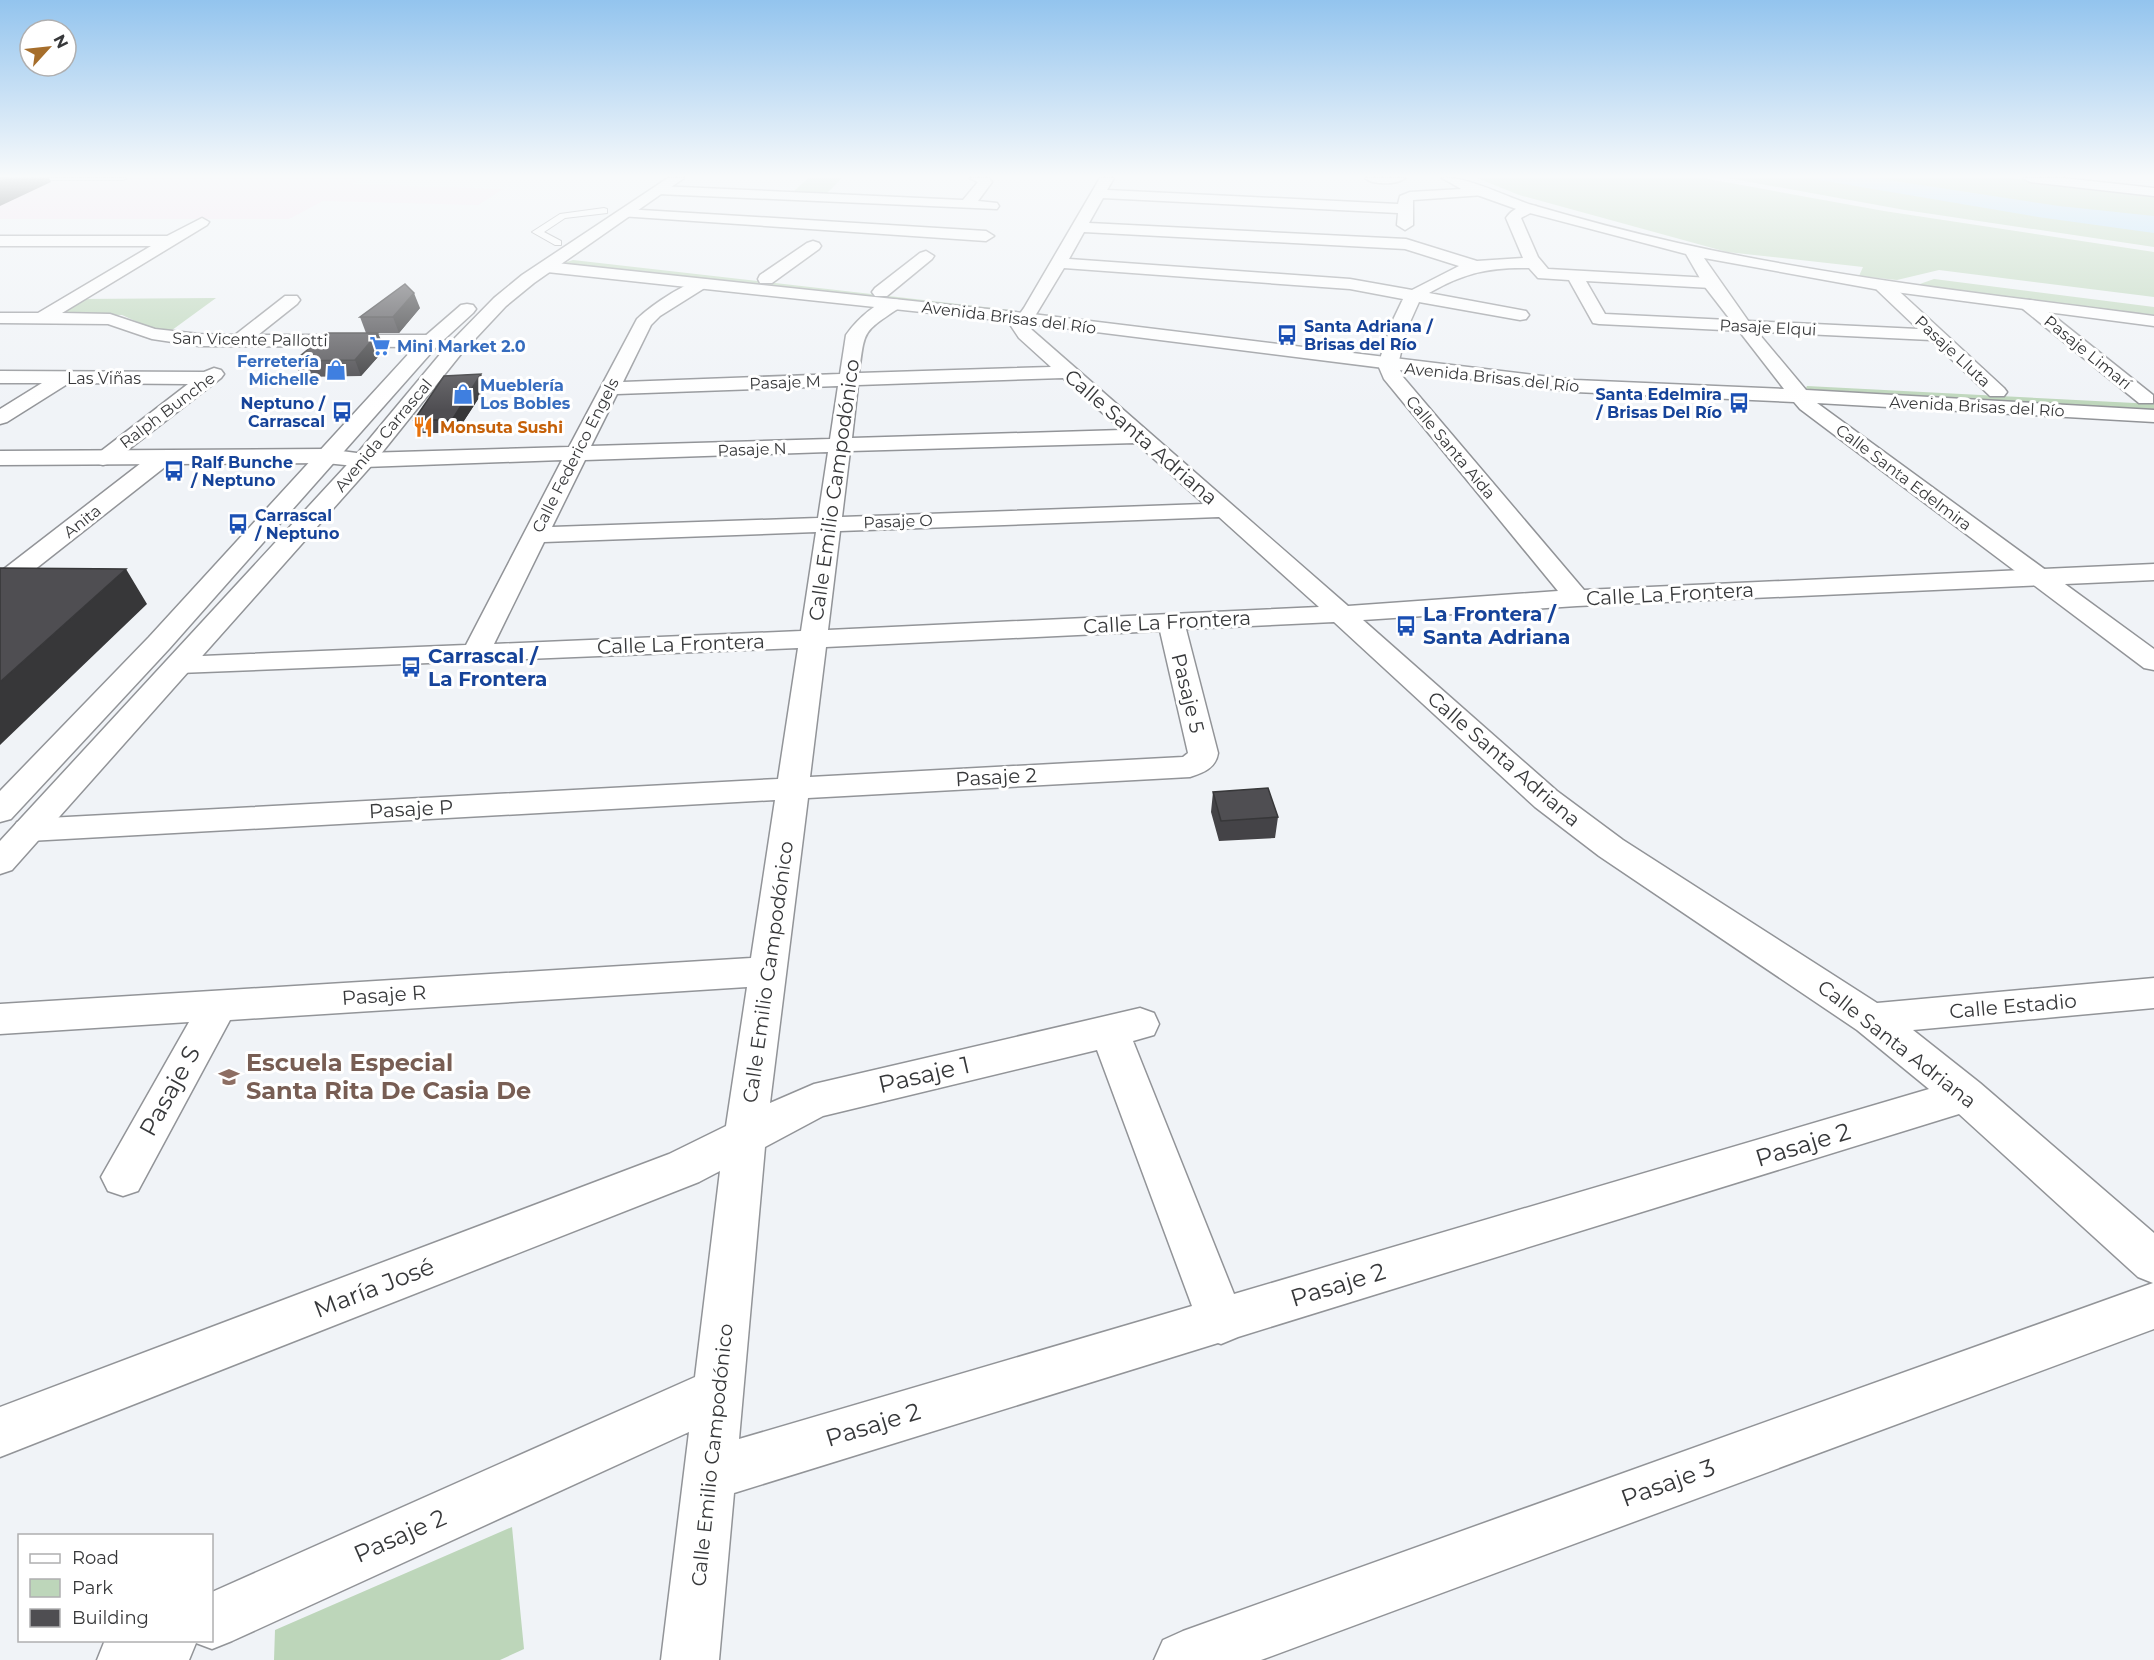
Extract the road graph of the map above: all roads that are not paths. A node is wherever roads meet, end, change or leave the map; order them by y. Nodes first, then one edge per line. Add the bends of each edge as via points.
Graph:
1 (145, 255) edge
2 (549, 255) edge
3 (556, 255) edge
4 (605, 255) edge
5 (800, 255) edge
6 (1062, 255) edge
7 (1443, 255) edge
8 (1530, 255) edge
9 (1695, 255) edge
10 (1710, 255) edge
11 (926, 256) dead end
12 (1058, 263) junction
13 (1534, 263) junction
14 (1473, 265) junction
15 (547, 267) junction
16 (1575, 277) junction
17 (766, 279) junction
18 (1711, 283) junction
19 (703, 284) junction
20 (494, 286) dead end
21 (1882, 286) junction
22 (1415, 297) junction
23 (479, 298) dead end
24 (887, 298) junction
25 (291, 300) dead end
26 (2029, 305) junction
27 (1028, 314) junction
28 (1520, 315) dead end
29 (0, 318) edge
30 (42, 318) junction
31 (2154, 321) edge
32 (1743, 326) junction
33 (1937, 335) junction
34 (238, 341) junction
35 (431, 341) junction
36 (454, 350) junction
37 (1389, 358) junction
38 (231, 361) dead end
39 (1068, 372) junction
40 (0, 377) edge
41 (64, 378) junction
42 (207, 378) junction
43 (849, 380) junction
44 (610, 388) junction
45 (1792, 388) junction
46 (1997, 392) junction
47 (2151, 405) edge
48 (0, 418) edge
49 (1140, 436) junction
50 (840, 446) junction
51 (575, 455) junction
52 (326, 456) junction
53 (103, 458) junction
54 (162, 458) junction
55 (4, 460) edge
56 (364, 460) junction
57 (1225, 510) junction
58 (830, 523) junction
59 (534, 535) junction
60 (2154, 572) edge
61 (2040, 577) junction
62 (2, 584) edge
63 (1577, 598) junction
64 (1341, 614) junction
65 (1171, 622) junction
66 (814, 639) junction
67 (476, 653) junction
68 (2154, 662) edge
69 (179, 664) junction
70 (1198, 764) joint
71 (794, 787) junction
72 (0, 811) edge
73 (29, 830) junction
74 (0, 862) edge
75 (769, 971) junction
76 (2154, 993) edge
77 (218, 1006) junction
78 (0, 1019) edge
79 (1871, 1019) junction
80 (1966, 1095) junction
81 (745, 1137) junction
82 (123, 1177) dead end
83 (2154, 1262) edge
84 (2154, 1306) edge
85 (1221, 1321) junction
86 (719, 1392) junction
87 (0, 1432) edge
88 (710, 1474) junction
89 (213, 1621) edge
90 (167, 1642) edge
91 (126, 1660) edge
92 (690, 1660) edge
93 (1183, 1660) edge

1 - 30 main road
2 - 20 main road, Avenida Carrascal
3 - 15 main road, Avenida Carrascal
4 - 17 main road, Avenida Brisas del Río
5 - 17 main road
6 - 12 main road
7 - 14 main road
8 - 13 main road
9 - 18 main road, Calle Santa Edelmira
10 - 21 main road
11 - 24 main road, Calle Emilio Campodónico
12 - 22 main road via 1340,283
12 - 27 main road
13 - 14 main road
13 - 16 main road via 1541,272
14 - 22 main road
15 - 19 main road, Avenida Brisas del Río
15 - 36 main road, Avenida Carrascal via 506,296
16 - 18 main road
16 - 32 main road, Pasaje Elqui via 1599,319
17 - 24 main road, Avenida Brisas del Río
18 - 32 main road, Calle Santa Edelmira
19 - 24 main road, Avenida Brisas del Río
19 - 44 main road, Calle Federico Engels via 645,319
21 - 26 main road
21 - 33 main road, Pasaje Lluta
22 - 28 main road
22 - 37 main road
23 - 35 main road, Avenida Carrascal
24 - 27 main road, Avenida Brisas del Río
24 - 43 main road, Calle Emilio Campodónico via 857,331
25 - 34 main road
26 - 31 main road
26 - 47 main road, Pasaje Limarí
27 - 37 main road, Avenida Brisas del Río
27 - 39 main road, Calle Santa Adriana via 1020,326 1022,330
29 - 30 main road, San Vicente Pallotti
30 - 34 main road, San Vicente Pallotti via 110,319 162,336
32 - 33 main road, Pasaje Elqui
32 - 45 main road, Calle Santa Edelmira
33 - 46 main road, Pasaje Lluta
34 - 35 main road, San Vicente Pallotti
35 - 36 main road via 448,344
35 - 52 main road, Avenida Carrascal
36 - 56 main road, Avenida Carrascal
37 - 45 main road, Avenida Brisas del Río via 1575,386
37 - 63 main road, Calle Santa Aida via 1394,379
38 - 42 main road, Ralph Bunche
39 - 43 main road, Pasaje M
39 - 49 main road, Calle Santa Adriana
40 - 41 main road, Las Viñas
41 - 42 main road, Las Viñas
41 - 48 main road
42 - 53 main road, Ralph Bunche
43 - 44 main road, Pasaje M
43 - 50 main road, Calle Emilio Campodónico
44 - 51 main road, Calle Federico Engels
45 - 46 main road, Avenida Brisas del Río
45 - 47 main road, Avenida Brisas del Río
45 - 61 main road, Calle Santa Edelmira
46 - 47 main road, Avenida Brisas del Río
49 - 50 main road, Pasaje N
49 - 57 main road, Calle Santa Adriana
50 - 51 main road, Pasaje N
50 - 58 main road, Calle Emilio Campodónico
51 - 56 main road, Pasaje N
51 - 59 main road, Calle Federico Engels
52 - 54 main road, Pasaje N
52 - 56 main road, Pasaje N
52 - 72 main road, Avenida Carrascal via 159,643
53 - 54 main road, Pasaje N
53 - 55 main road, Pasaje N
54 - 62 main road, Anita
56 - 69 main road, Avenida Carrascal
57 - 58 main road, Pasaje O
57 - 64 main road, Calle Santa Adriana
58 - 59 main road, Pasaje O
58 - 66 main road, Calle Emilio Campodónico
59 - 67 main road, Calle Federico Engels
60 - 61 main road, Calle La Frontera
61 - 63 main road, Calle La Frontera
61 - 68 main road, Calle Santa Edelmira
63 - 64 main road, Calle La Frontera
64 - 65 main road, Calle La Frontera
64 - 79 main road, Calle Santa Adriana via 1576,823
65 - 66 main road, Calle La Frontera
65 - 70 main road, Pasaje 5 via 1203,753
66 - 67 main road, Calle La Frontera
66 - 71 main road, Calle Emilio Campodónico
67 - 69 main road, Calle La Frontera
69 - 73 main road, Avenida Carrascal
70 - 71 main road, Pasaje 2 via 1181,768
71 - 73 main road, Pasaje P
71 - 75 main road, Calle Emilio Campodónico
73 - 74 main road, Avenida Carrascal
75 - 77 main road, Pasaje R
75 - 81 main road, Calle Emilio Campodónico
76 - 79 main road, Calle Estadio
77 - 78 main road, Pasaje R
77 - 82 main road, Pasaje S
79 - 80 main road, Calle Santa Adriana
80 - 83 main road, Calle Santa Adriana
80 - 85 main road, Pasaje 2
81 - 85 main road, Pasaje 1 via 814,1101 1125,1027
81 - 86 main road, Calle Emilio Campodónico
81 - 87 main road, María José via 684,1168
84 - 93 main road, Pasaje 3
85 - 88 main road, Pasaje 2
86 - 88 main road, Calle Emilio Campodónico
86 - 89 main road, Pasaje 2
88 - 92 main road, Calle Emilio Campodónico
90 - 91 main road

